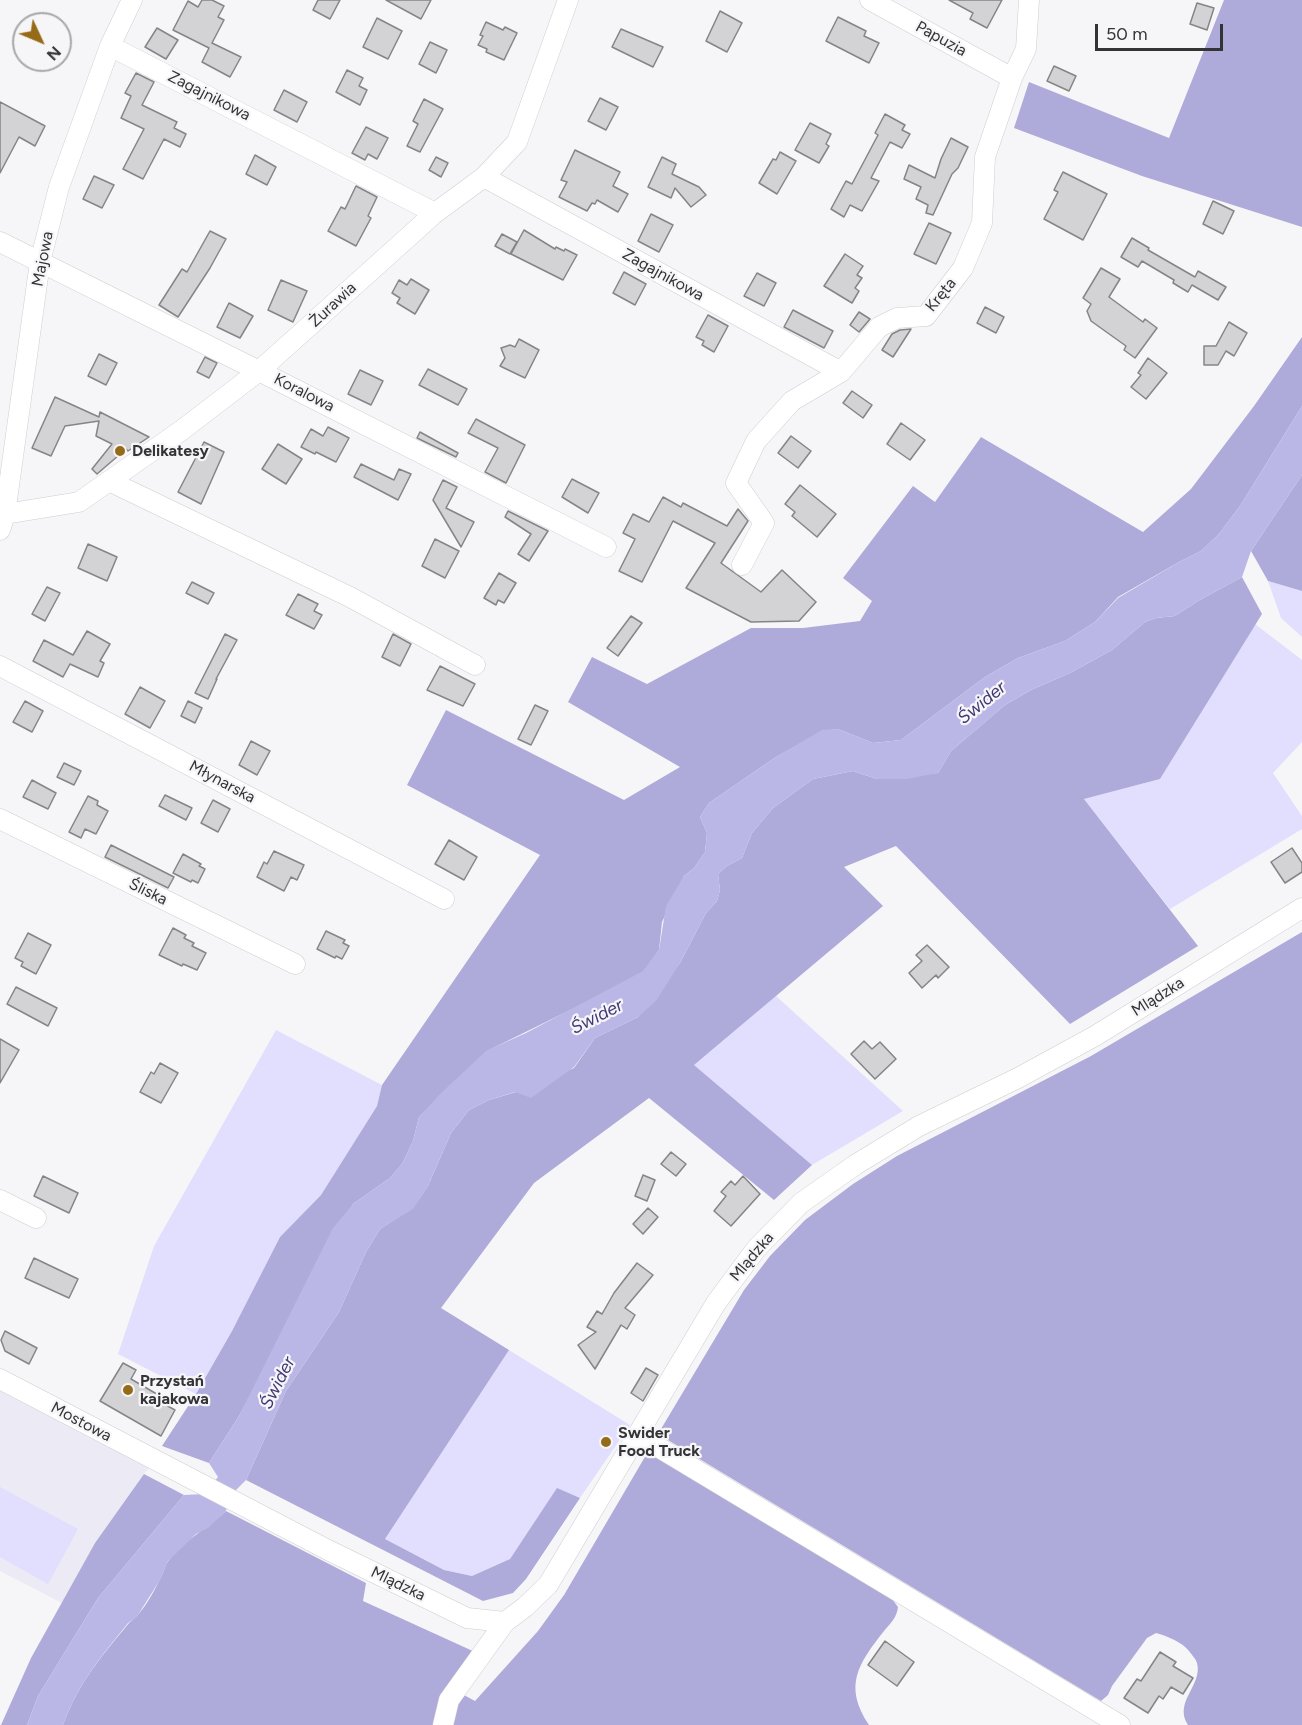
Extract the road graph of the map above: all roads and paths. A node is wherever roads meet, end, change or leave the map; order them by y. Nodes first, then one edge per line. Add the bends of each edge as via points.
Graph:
1 (132, 0) edge
2 (568, 0) edge
3 (870, 0) edge
4 (1029, 0) edge
5 (110, 46) junction
6 (1012, 78) junction
7 (484, 177) junction
8 (435, 213) junction
9 (0, 243) edge
10 (40, 262) junction
11 (259, 371) junction
12 (841, 372) junction
13 (109, 481) junction
14 (3, 522) edge
15 (606, 547) dead end
16 (742, 565) dead end
17 (475, 665) dead end
18 (0, 666) edge
19 (0, 819) edge
20 (444, 899) dead end
21 (1302, 908) edge
22 (295, 964) dead end
23 (0, 1200) edge
24 (36, 1218) dead end
25 (0, 1379) edge
26 (638, 1435) junction
27 (311, 1541) joint
28 (505, 1622) junction
29 (443, 1725) edge
30 (1120, 1725) edge

1 - 5 street, Majowa
2 - 7 street, Żurawia via 517,142
3 - 6 street, Papuzia
4 - 6 street, Kręta via 1026,49
5 - 8 street, Zagajnikowa
5 - 10 street, Majowa via 59,187
6 - 12 street, Kręta via 985,157 982,223 963,268 926,316 897,318 879,327
7 - 8 street, Żurawia
7 - 12 street, Zagajnikowa
8 - 11 street, Żurawia
9 - 10 street, Koralowa
10 - 11 street, Koralowa
10 - 14 street, Majowa
11 - 13 street, Żurawia
11 - 15 street, Koralowa
12 - 16 street, Kręta via 792,400 756,441 736,483 764,523
13 - 14 street, Żurawia via 79,502
13 - 17 street via 350,597
18 - 20 street, Młynarska
19 - 22 street, Śliska
21 - 26 street, Mlądzka via 1095,1036 919,1126 801,1203 756,1249 716,1303
23 - 24 street
25 - 27 street, Mostowa
26 - 28 street, Mlądzka via 548,1585
26 - 30 street
27 - 28 street, Mlądzka via 467,1618
28 - 29 street via 449,1700

